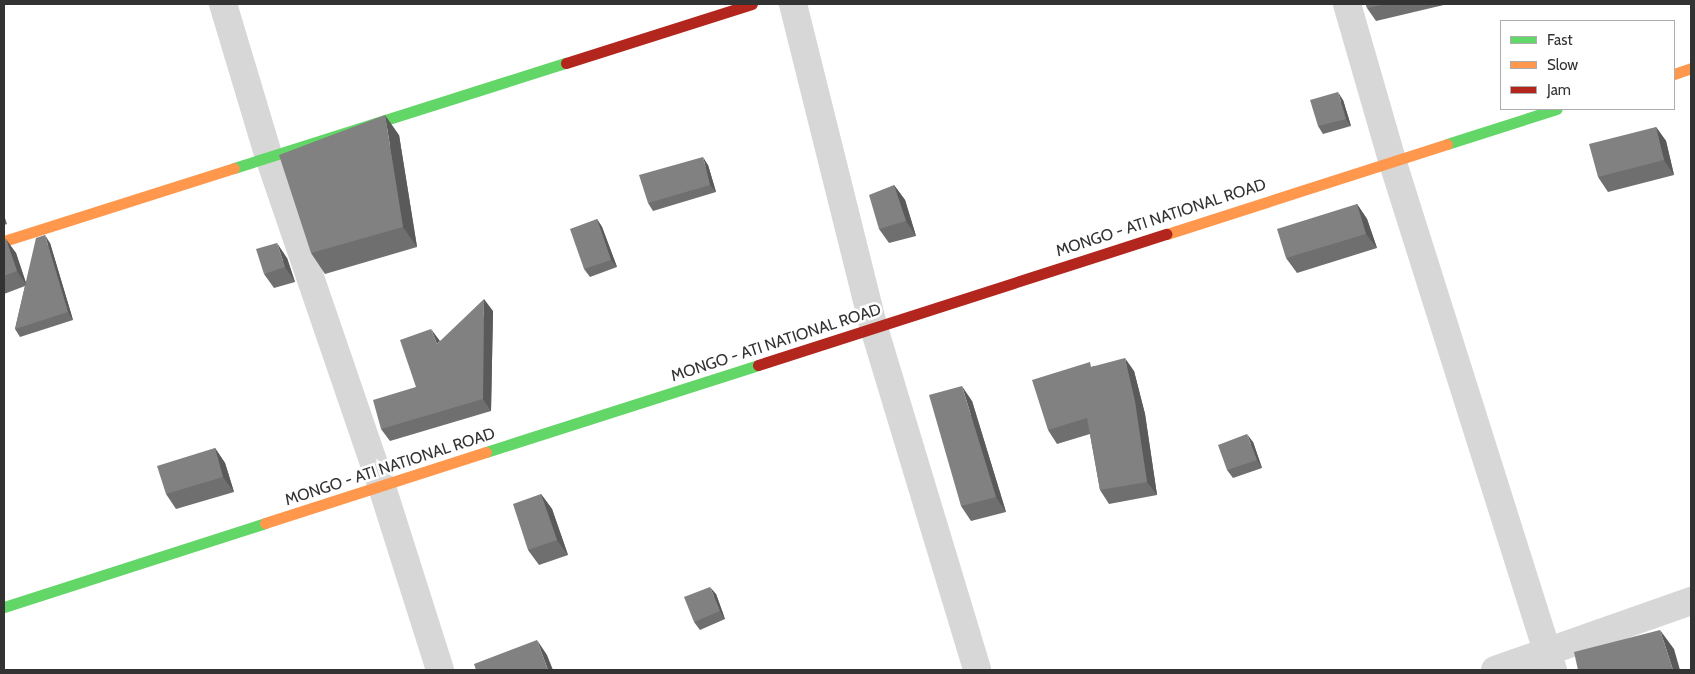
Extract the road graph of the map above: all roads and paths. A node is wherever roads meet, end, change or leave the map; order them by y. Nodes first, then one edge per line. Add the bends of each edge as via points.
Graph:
1 (223, 4) edge
2 (752, 4) edge
3 (793, 4) edge
4 (1346, 4) edge
5 (1691, 68) edge
6 (1675, 74) edge
7 (1554, 110) edge
8 (269, 157) junction
9 (1392, 160) junction
10 (4, 240) edge
11 (874, 328) junction
12 (382, 487) junction
13 (1691, 601) edge
14 (4, 607) edge
15 (1550, 661) edge
16 (440, 670) edge
17 (977, 670) edge
18 (1495, 670) edge

1 - 8 street
2 - 8 main road
3 - 11 street
4 - 9 street
5 - 6 main road
7 - 9 main road, MONGO - ATI NATIONAL ROAD
8 - 10 main road
8 - 12 street
9 - 11 main road, MONGO - ATI NATIONAL ROAD
9 - 15 street
11 - 12 main road, MONGO - ATI NATIONAL ROAD
11 - 17 street
12 - 14 main road, MONGO - ATI NATIONAL ROAD
12 - 16 street
13 - 15 street
15 - 18 street

